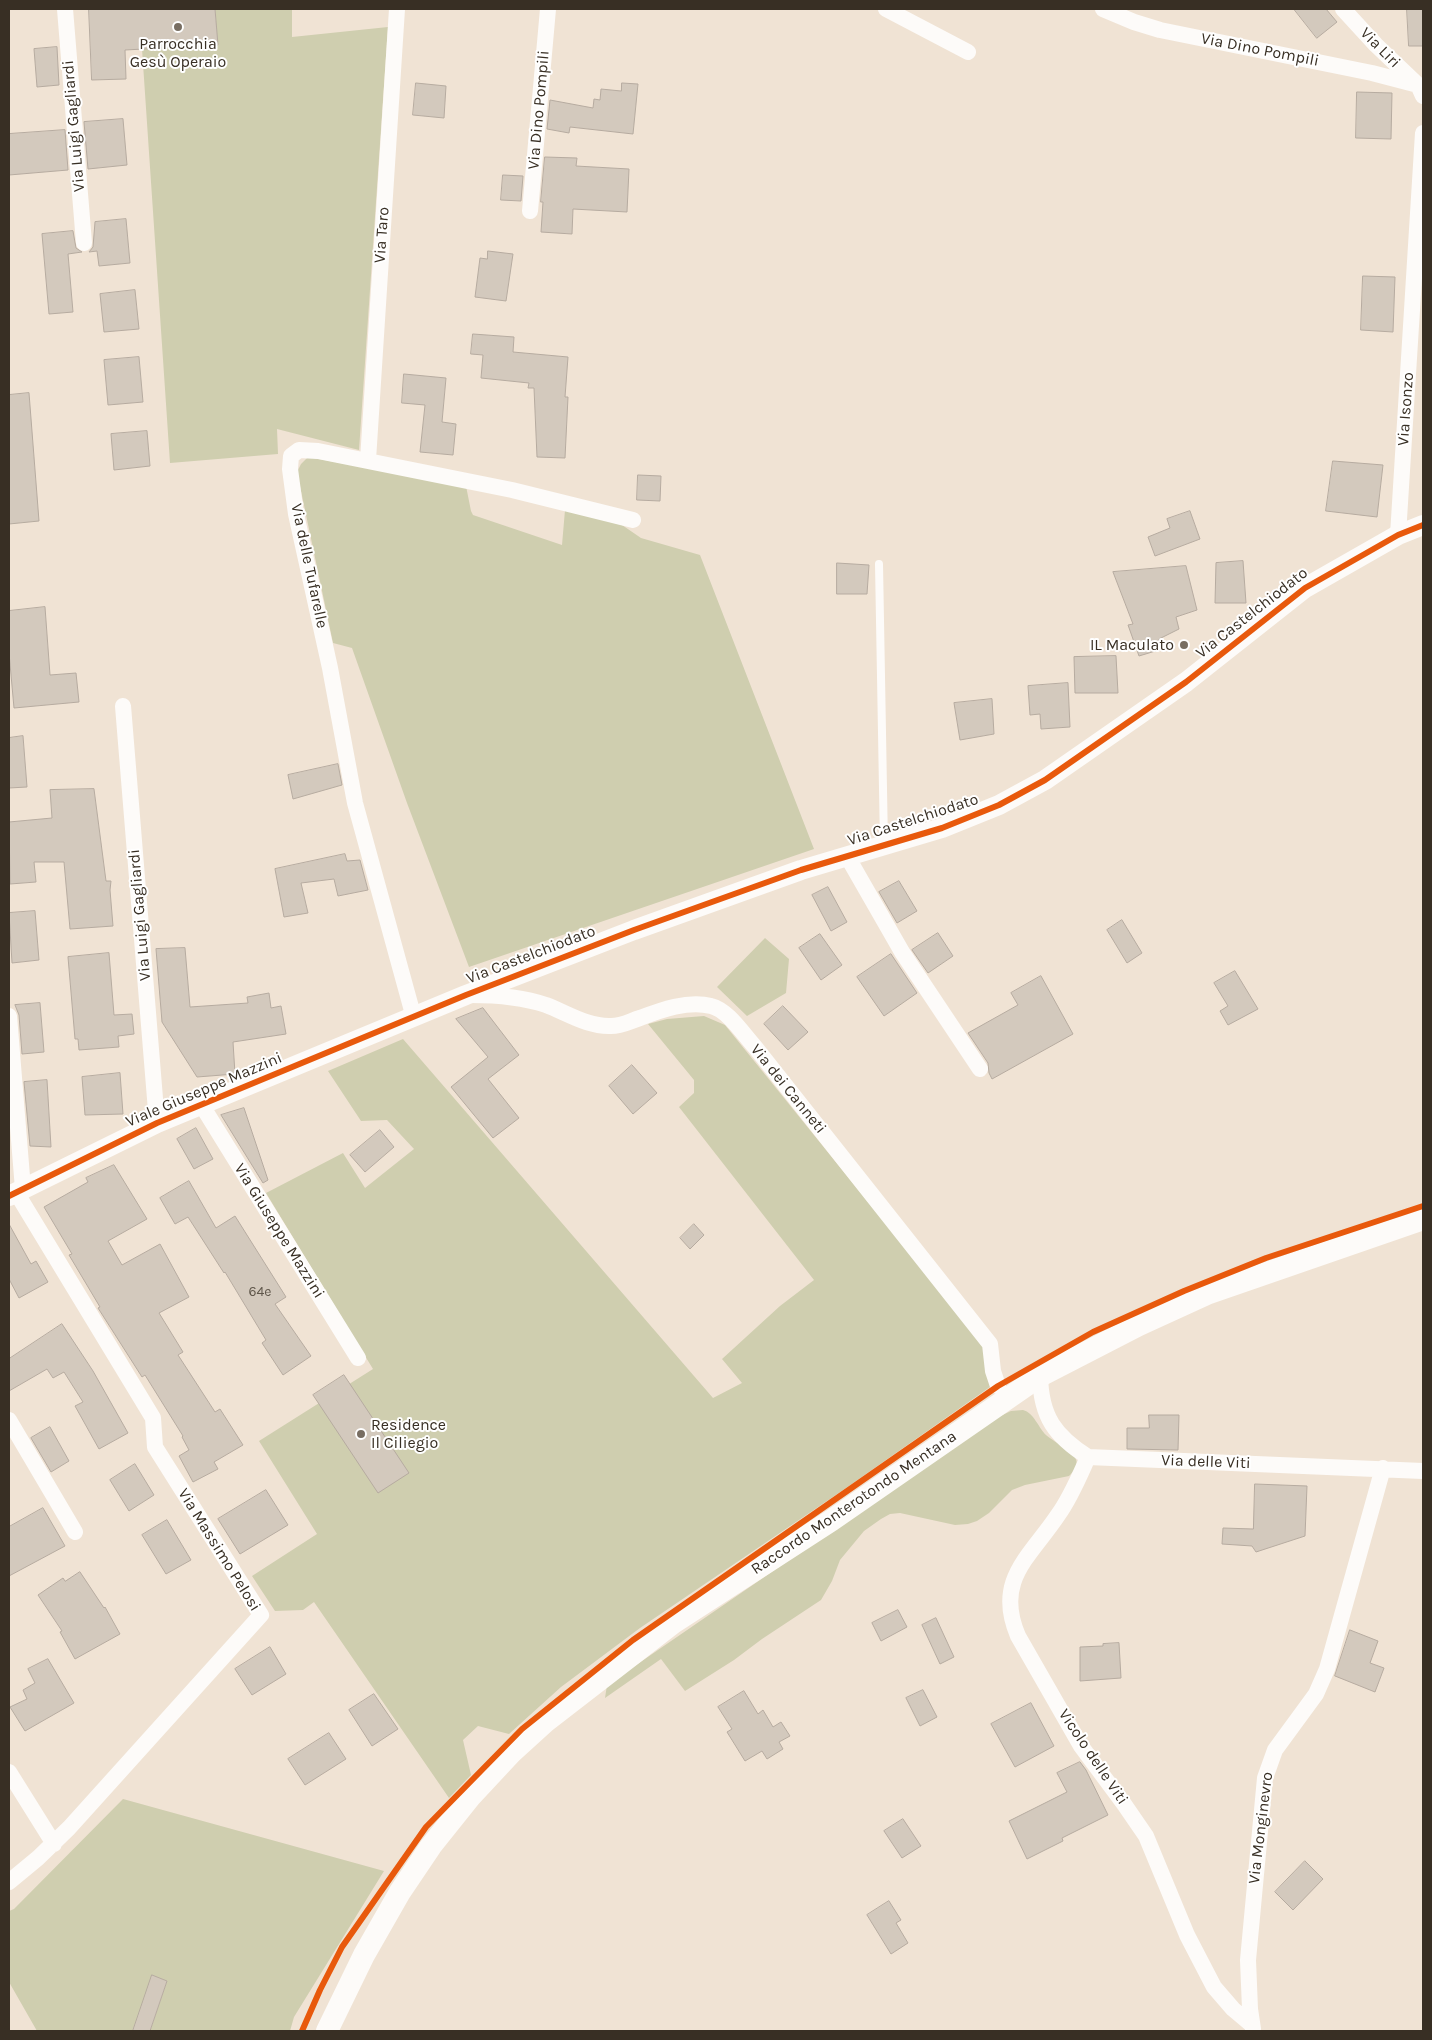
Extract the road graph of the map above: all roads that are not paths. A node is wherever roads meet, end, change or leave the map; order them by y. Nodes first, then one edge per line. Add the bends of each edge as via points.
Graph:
1 (65, 9) edge
2 (397, 9) edge
3 (548, 9) edge
4 (886, 9) edge
5 (1103, 9) edge
6 (1343, 9) edge
7 (968, 52) dead end
8 (1422, 88) edge
9 (1423, 133) edge
10 (1422, 164) edge
11 (530, 211) dead end
12 (84, 243) dead end
13 (368, 460) junction
14 (633, 520) dead end
15 (1423, 525) edge
16 (1398, 535) junction
17 (879, 564) dead end
18 (123, 706) dead end
19 (884, 846) junction
20 (848, 856) junction
21 (466, 995) junction
22 (9, 1016) edge
23 (414, 1018) junction
24 (980, 1069) dead end
25 (201, 1104) junction
26 (157, 1123) junction
27 (16, 1192) edge
28 (1423, 1219) edge
29 (358, 1358) dead end
30 (1040, 1376) junction
31 (998, 1386) dead end
32 (9, 1420) edge
33 (1088, 1457) junction
34 (1383, 1468) junction
35 (1423, 1471) edge
36 (75, 1532) dead end
37 (9, 1772) edge
38 (54, 1844) junction
39 (9, 1882) edge
40 (1253, 2028) edge
41 (327, 2031) edge

1 - 12 street, Via Luigi Gagliardi
2 - 13 street, Via Taro
3 - 11 street, Via Dino Pompili
4 - 7 street
5 - 8 street, Via Dino Pompili via 1160,30 1372,73
6 - 8 street, Via Liri
9 - 10 street, Via Isonzo
10 - 16 street, Via Isonzo
13 - 14 street, Via delle Tufarelle via 512,490
13 - 23 street, Via delle Tufarelle via 299,450 291,456 290,469 355,803
15 - 16 street, Via Castelchiodato
16 - 19 street, Via Castelchiodato via 1288,599 1186,682 1045,780 970,818
17 - 19 lane
18 - 26 street, Via Luigi Gagliardi
19 - 20 street, Via Castelchiodato
20 - 21 street, Via Castelchiodato via 634,930
20 - 24 street via 902,952
21 - 23 street, Via Castelchiodato
21 - 31 street, Via dei Canneti via 494,995 532,1002 606,1026 625,1024 654,1013 691,1005 712,1006 721,1011 755,1047 990,1344
22 - 27 street
23 - 25 street, Viale Giuseppe Mazzini
25 - 26 street, Viale Giuseppe Mazzini
25 - 29 street, Via Giuseppe Mazzini
26 - 27 street, Viale Giuseppe Mazzini
27 - 38 street, Via Massimo Pelosi via 154,1418 155,1447 261,1615
28 - 30 main road, Raccordo Monterotondo Mentana via 1209,1293
30 - 33 street via 1042,1401 1052,1425 1065,1441
30 - 41 main road, Raccordo Monterotondo Mentana via 832,1520 673,1623 574,1699 512,1752 471,1796 414,1870 364,1955
32 - 36 street
33 - 34 street, Via delle Viti
33 - 40 street, Vicolo delle Viti via 1069,1498 1014,1576 1010,1601 1013,1623 1081,1746 1146,1836 1188,1935 1214,1986
34 - 35 street, Via delle Viti
34 - 40 street, Via Monginevro via 1327,1669 1316,1694 1274,1750 1265,1778 1248,1960
37 - 38 street
38 - 39 street, Via Massimo Pelosi

